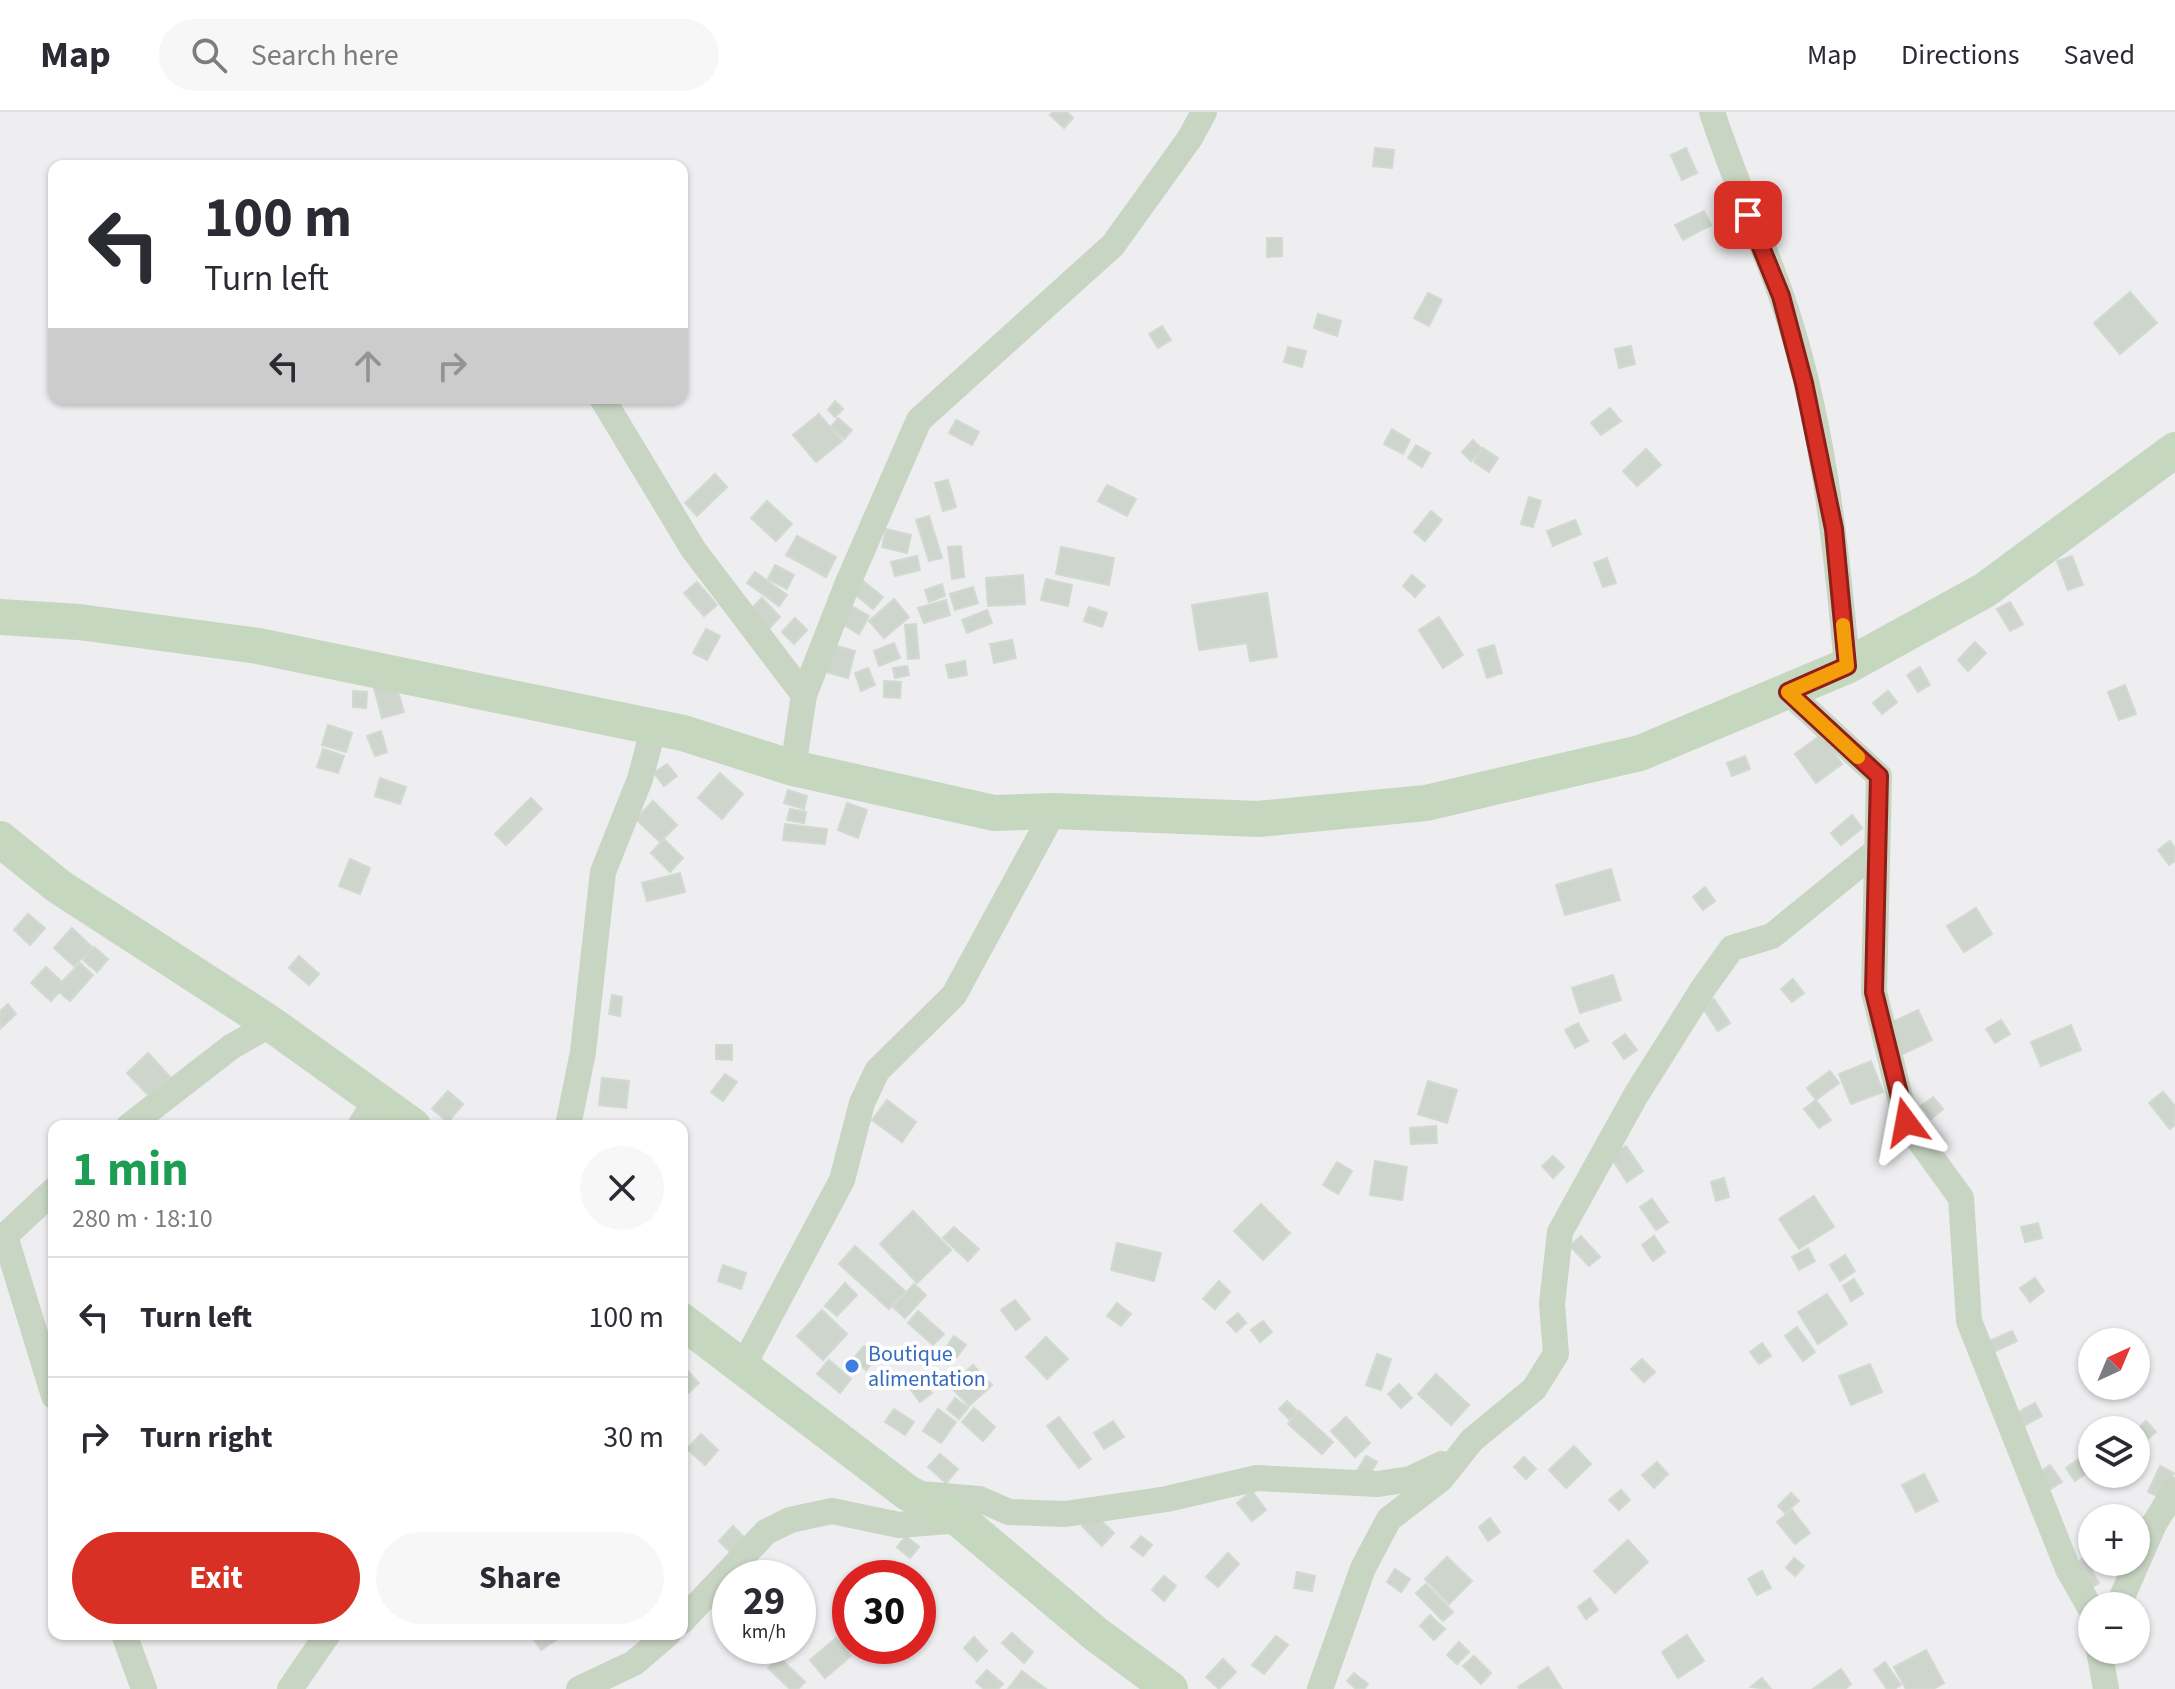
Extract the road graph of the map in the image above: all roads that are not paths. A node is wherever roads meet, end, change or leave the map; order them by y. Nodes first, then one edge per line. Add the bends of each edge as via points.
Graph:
1 (1204, 112) edge
2 (1219, 112) edge
3 (1712, 112) edge
4 (1190, 138) junction
5 (606, 404) edge
6 (2175, 450) edge
7 (0, 617) edge
8 (1847, 666) junction
9 (1788, 692) junction
10 (804, 695) junction
11 (683, 733) junction
12 (793, 768) junction
13 (1054, 811) junction
14 (0, 839) edge
15 (1875, 852) junction
16 (271, 1024) junction
17 (368, 1113) edge
18 (137, 1120) edge
19 (392, 1120) edge
20 (569, 1120) edge
21 (48, 1196) edge
22 (2, 1238) edge
23 (688, 1326) edge
24 (748, 1371) junction
25 (48, 1378) edge
26 (1458, 1457) junction
27 (2175, 1490) edge
28 (908, 1493) junction
29 (960, 1520) junction
30 (2081, 1592) edge
31 (2124, 1592) edge
32 (688, 1615) edge
33 (126, 1640) edge
34 (324, 1640) edge
35 (661, 1640) edge
36 (2102, 1664) edge
37 (144, 1689) edge
38 (290, 1689) edge
39 (579, 1689) edge
40 (1170, 1689) edge
41 (1320, 1689) edge
42 (2106, 1689) edge

1 - 4 street
2 - 4 street
3 - 8 street via 1781,296 1804,383 1834,529
4 - 10 street via 1113,245 919,420
5 - 10 street via 693,549
6 - 8 main road via 1985,590
7 - 11 main road via 258,646
8 - 9 main road
9 - 13 main road via 1640,753 1426,803 1258,819
9 - 15 street via 1879,776
10 - 12 street
11 - 12 main road
11 - 20 street via 652,734 603,872 583,1052
12 - 13 main road via 994,813
13 - 24 street via 954,995 877,1071 862,1103 842,1180
14 - 16 main road via 58,886
15 - 26 street via 1772,936 1732,948 1704,987 1560,1232 1552,1304 1556,1354 1534,1389
15 - 30 street via 1874,992 1906,1122 1961,1198 1969,1321
16 - 17 main road
16 - 18 street via 231,1047
17 - 19 main road
21 - 22 street
22 - 25 street
23 - 24 main road
24 - 28 main road
26 - 28 street via 1410,1479 1378,1484 1257,1478 1065,1514 1009,1512 979,1499
26 - 41 street via 1441,1479 1389,1519 1363,1568
27 - 31 street
28 - 29 main road
29 - 32 street via 899,1525 832,1511 790,1520 766,1532
29 - 40 main road
33 - 37 street
34 - 38 street
35 - 39 street via 634,1663
36 - 42 street

